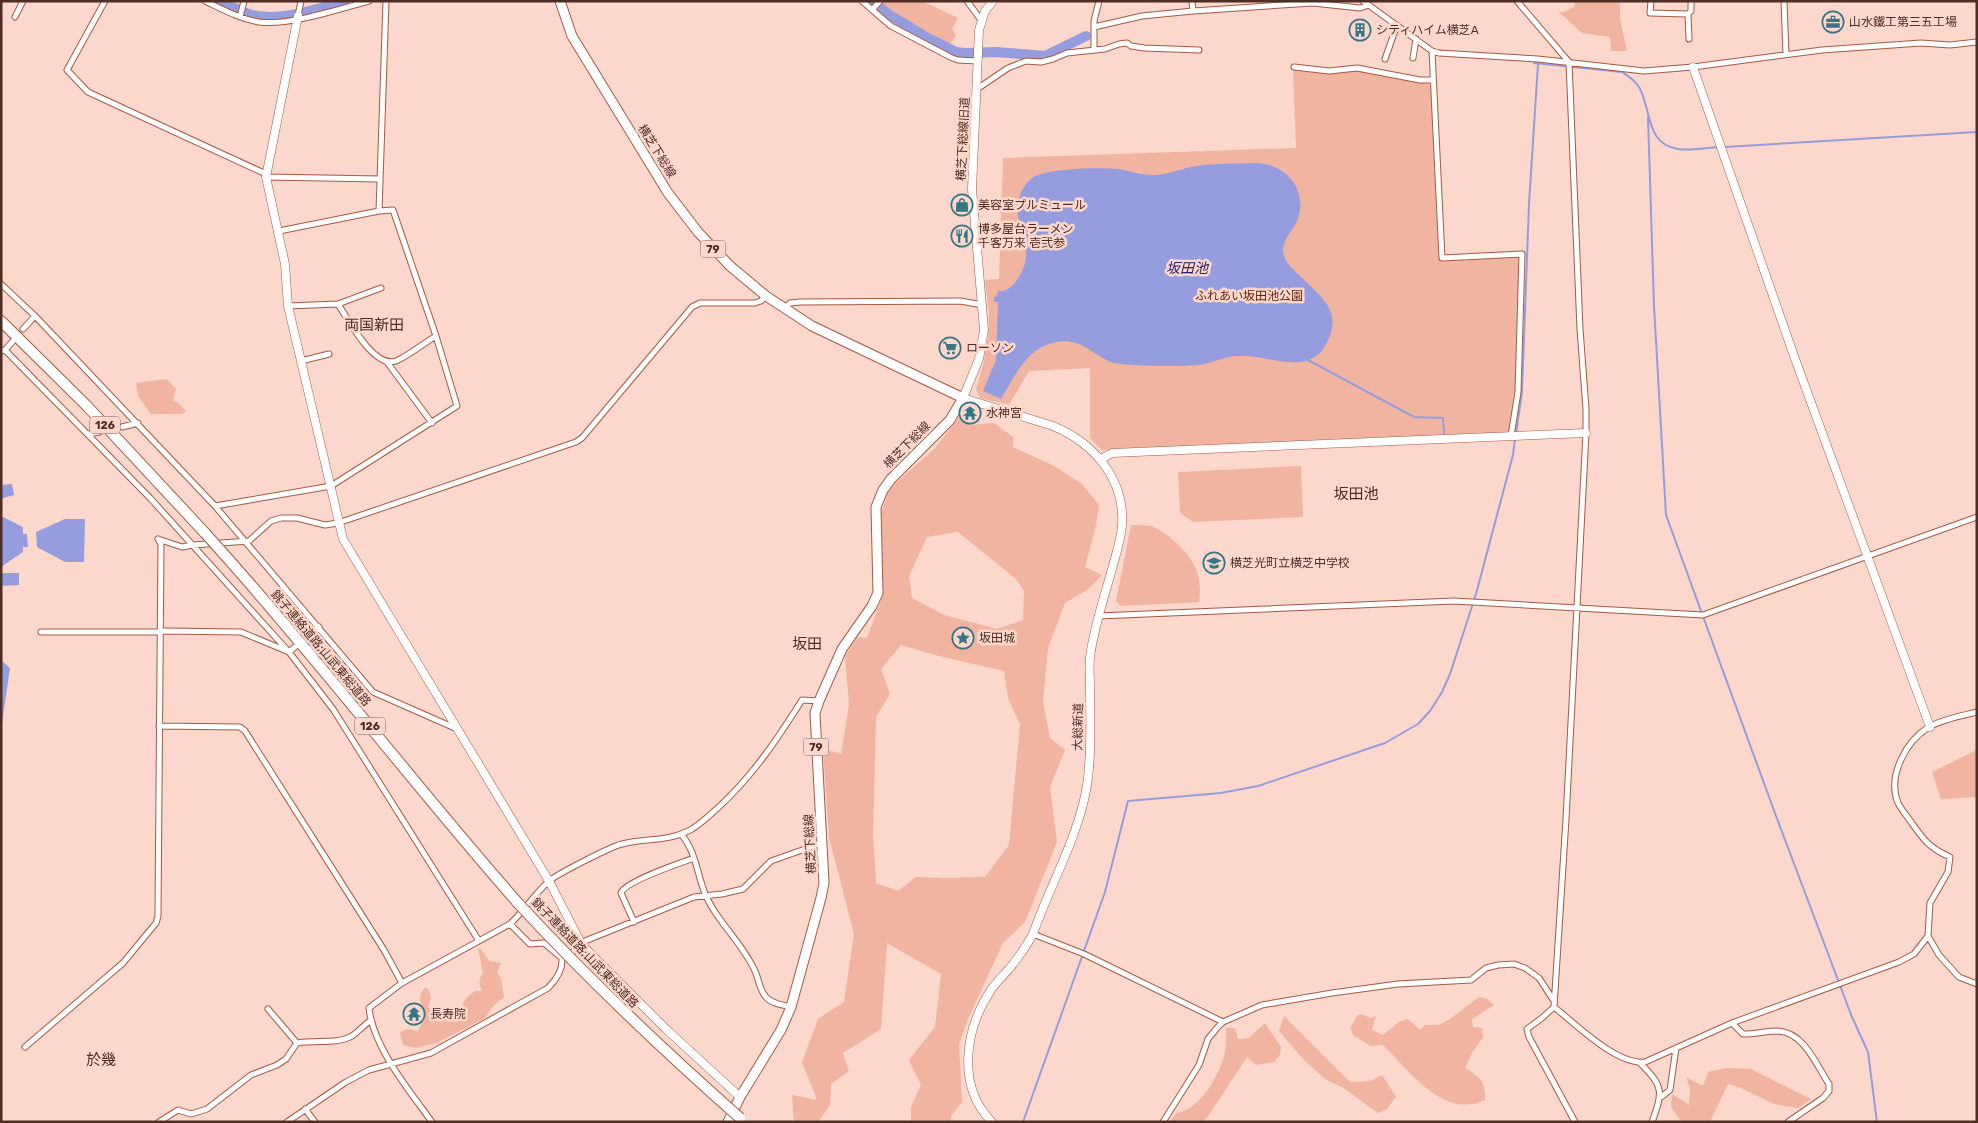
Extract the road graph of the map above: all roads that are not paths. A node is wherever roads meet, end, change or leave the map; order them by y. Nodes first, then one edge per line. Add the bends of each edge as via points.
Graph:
1 (23, 1) edge
2 (105, 1) edge
3 (205, 1) edge
4 (244, 1) edge
5 (301, 1) edge
6 (369, 1) edge
7 (386, 1) edge
8 (560, 1) edge
9 (862, 1) edge
10 (967, 1) edge
11 (993, 1) edge
12 (1099, 1) edge
13 (1192, 1) edge
14 (1363, 1) edge
15 (1517, 1) edge
16 (1651, 1) edge
17 (1691, 1) edge
18 (1784, 1) edge
19 (879, 2) edge
20 (1368, 6) junction
21 (873, 9) junction
22 (1193, 12) junction
23 (1688, 14) junction
24 (298, 15) junction
25 (15, 17) dead end
26 (240, 17) junction
27 (981, 20) junction
28 (1397, 25) junction
29 (1094, 27) junction
30 (1689, 39) dead end
31 (1416, 40) junction
32 (1977, 42) edge
33 (1094, 50) junction
34 (1199, 50) dead end
35 (1432, 51) junction
36 (1786, 55) junction
37 (1413, 58) dead end
38 (1385, 59) dead end
39 (978, 61) junction
40 (1569, 62) junction
41 (1294, 67) dead end
42 (1693, 67) junction
43 (1433, 80) junction
44 (977, 89) junction
45 (266, 175) junction
46 (380, 179) junction
47 (380, 211) junction
48 (279, 231) junction
49 (1, 284) edge
50 (381, 288) dead end
51 (766, 296) junction
52 (338, 304) junction
53 (983, 305) junction
54 (288, 306) junction
55 (784, 309) junction
56 (35, 316) junction
57 (1, 321) edge
58 (23, 330) dead end
59 (436, 336) junction
60 (13, 341) dead end
61 (3, 350) edge
62 (329, 354) dead end
63 (301, 361) junction
64 (387, 362) junction
65 (963, 398) junction
66 (138, 423) junction
67 (432, 423) junction
68 (122, 427) tunnel mouth
69 (99, 432) tunnel mouth
70 (1586, 433) junction
71 (89, 434) junction
72 (1511, 436) junction
73 (1101, 460) junction
74 (330, 486) junction
75 (215, 506) junction
76 (1977, 517) edge
77 (338, 523) junction
78 (244, 541) junction
79 (193, 544) junction
80 (1868, 557) junction
81 (1577, 608) junction
82 (1098, 616) junction
83 (318, 627) junction
84 (41, 632) dead end
85 (159, 632) junction
86 (307, 637) dead end
87 (295, 646) dead end
88 (288, 652) junction
89 (819, 701) junction
90 (1977, 712) edge
91 (159, 726) junction
92 (1930, 727) junction
93 (458, 730) junction
94 (681, 834) junction
95 (822, 843) junction
96 (694, 858) junction
97 (549, 881) junction
98 (706, 895) junction
99 (634, 922) junction
100 (510, 924) junction
101 (1033, 934) junction
102 (1928, 936) junction
103 (479, 941) junction
104 (580, 943) junction
105 (563, 964) junction
106 (402, 983) junction
107 (1977, 984) edge
108 (1554, 1004) junction
109 (268, 1008) dead end
110 (791, 1008) junction
111 (370, 1021) junction
112 (1223, 1022) junction
113 (1732, 1023) junction
114 (297, 1043) junction
115 (25, 1047) dead end
116 (1676, 1048) junction
117 (1640, 1063) junction
118 (391, 1064) junction
119 (740, 1096) junction
120 (1661, 1097) junction
121 (305, 1109) junction
122 (192, 1118) edge
123 (742, 1120) edge
124 (159, 1122) edge
125 (286, 1122) edge
126 (315, 1122) edge
127 (432, 1122) edge
128 (728, 1122) edge
129 (992, 1122) edge
130 (1163, 1122) edge
131 (1575, 1122) edge
132 (1652, 1122) edge
133 (1788, 1122) edge

1 - 25 street
2 - 45 street via 67,70 82,88
3 - 26 street
4 - 26 street
5 - 24 street
6 - 24 street
7 - 46 street
8 - 51 main road, 横芝下総線 / 79 via 572,36 668,193 714,250
9 - 21 street
10 - 27 street
11 - 27 street, 横芝下総線旧道
12 - 29 street
13 - 22 street
14 - 20 street
15 - 40 street
16 - 23 street via 1650,13
17 - 23 street
18 - 36 street
19 - 21 street
20 - 22 street via 1360,8 1314,2
20 - 28 street
21 - 39 street via 892,26 952,58
22 - 29 street via 1142,16
23 - 30 street
24 - 26 street via 276,22
24 - 45 street
27 - 39 street, 横芝下総線旧道
28 - 31 street
28 - 38 street
29 - 33 street
31 - 35 street
31 - 37 street
32 - 36 street via 1908,44
33 - 34 street via 1127,43 1144,48
33 - 44 street via 1067,53 1040,62 1026,61 1008,68
35 - 40 street
35 - 43 street
36 - 42 street
39 - 44 street, 横芝下総線旧道
40 - 42 street via 1644,70
40 - 70 street
41 - 43 street via 1329,71 1357,68
42 - 80 street
43 - 72 street via 1442,258 1522,254 1518,392
44 - 53 street, 横芝下総線旧道 via 972,189
45 - 46 street
45 - 48 street
46 - 47 street
47 - 48 street
47 - 59 street via 392,210 394,213
48 - 54 street
49 - 56 street
50 - 52 street
51 - 55 main road, 横芝下総線 / 79
51 - 77 street via 755,303 700,303 692,307 576,442
52 - 54 street
52 - 64 street via 366,346
53 - 55 street via 960,301 800,302 790,303
53 - 65 street, 横芝下総線旧道 via 984,330 979,359
54 - 63 street
55 - 65 main road, 横芝下総線 / 79 via 830,336
56 - 58 street
56 - 66 street
57 - 123 highway, 銚子連絡道路;山武東総道路 / 126, bridge via 99,418 222,552 517,902 638,1026
59 - 64 street via 396,361
59 - 67 street via 457,406
60 - 61 street
61 - 71 street
62 - 63 street
63 - 74 street
64 - 67 street
65 - 73 street, 大総新道 via 1067,432 1088,446
65 - 89 main road, 横芝下総線 / 79 via 950,420 883,490 875,519 878,593 842,649
66 - 68 street
66 - 75 street
67 - 74 street
69 - 71 street
70 - 72 street
70 - 81 street
71 - 79 street
72 - 73 street via 1120,453
73 - 82 street, 大総新道 via 1117,490 1122,525
74 - 75 street
74 - 77 street
75 - 78 street
76 - 80 street
77 - 78 street via 324,525 297,518 281,518 271,521 249,541
77 - 93 street via 348,550
78 - 79 street
78 - 83 street
79 - 85 street via 182,547 158,539 161,544
79 - 88 street
80 - 81 street via 1703,615
80 - 92 street
81 - 82 street via 1454,601
81 - 108 street
82 - 101 street, 大総新道 via 1090,659 1088,783 1083,806
83 - 86 street
83 - 93 street via 373,692
84 - 85 street
85 - 88 street via 241,632
85 - 91 street
87 - 88 street
88 - 103 street via 338,716
89 - 94 street via 802,700 768,753 739,788 705,820
89 - 95 main road, 横芝下総線 / 79 via 815,725
90 - 92 street
91 - 106 street via 240,727 245,731
91 - 115 street via 156,923 123,963
92 - 102 street via 1912,740 1899,765 1895,782 1898,804 1922,838 1935,851 1950,857 1948,872 1930,903
93 - 97 street
94 - 96 street
94 - 97 street via 610,848
95 - 98 street via 771,861 743,889
95 - 110 main road, 横芝下総線 / 79 via 824,883
96 - 98 street
96 - 99 street via 624,887 621,893
97 - 100 street
97 - 104 street
98 - 99 street
98 - 110 street via 713,910 748,957 766,998
99 - 104 street
100 - 103 street
100 - 105 street via 530,944 544,943 562,958
101 - 112 street via 1084,954
101 - 129 street, 大総新道 via 991,990 970,1038 970,1081
102 - 107 street via 1939,955 1959,977
102 - 113 street via 1914,954 1899,962
103 - 106 street
104 - 105 street
104 - 119 street via 652,1016
105 - 118 street via 556,980 548,988 431,1053
106 - 111 street via 369,1008
108 - 112 street via 1536,975 1514,964 1486,968 1471,980 1398,984 1262,1005
108 - 117 street via 1616,1055
108 - 131 street via 1527,1028
109 - 114 street
110 - 119 main road, 横芝下総線 / 79
111 - 114 street via 351,1036 333,1041
111 - 118 street
112 - 130 street via 1208,1039 1198,1064
113 - 116 street
113 - 133 street via 1743,1034 1780,1031 1795,1037 1829,1084 1829,1091 1823,1098
114 - 122 street via 286,1060 251,1075
116 - 117 street
116 - 120 street via 1670,1090
117 - 120 street via 1660,1086
118 - 121 street via 369,1070 346,1082
118 - 127 street
119 - 128 main road, 横芝下総線 / 79
120 - 132 street
121 - 125 street
121 - 126 street
122 - 124 street via 178,1110

